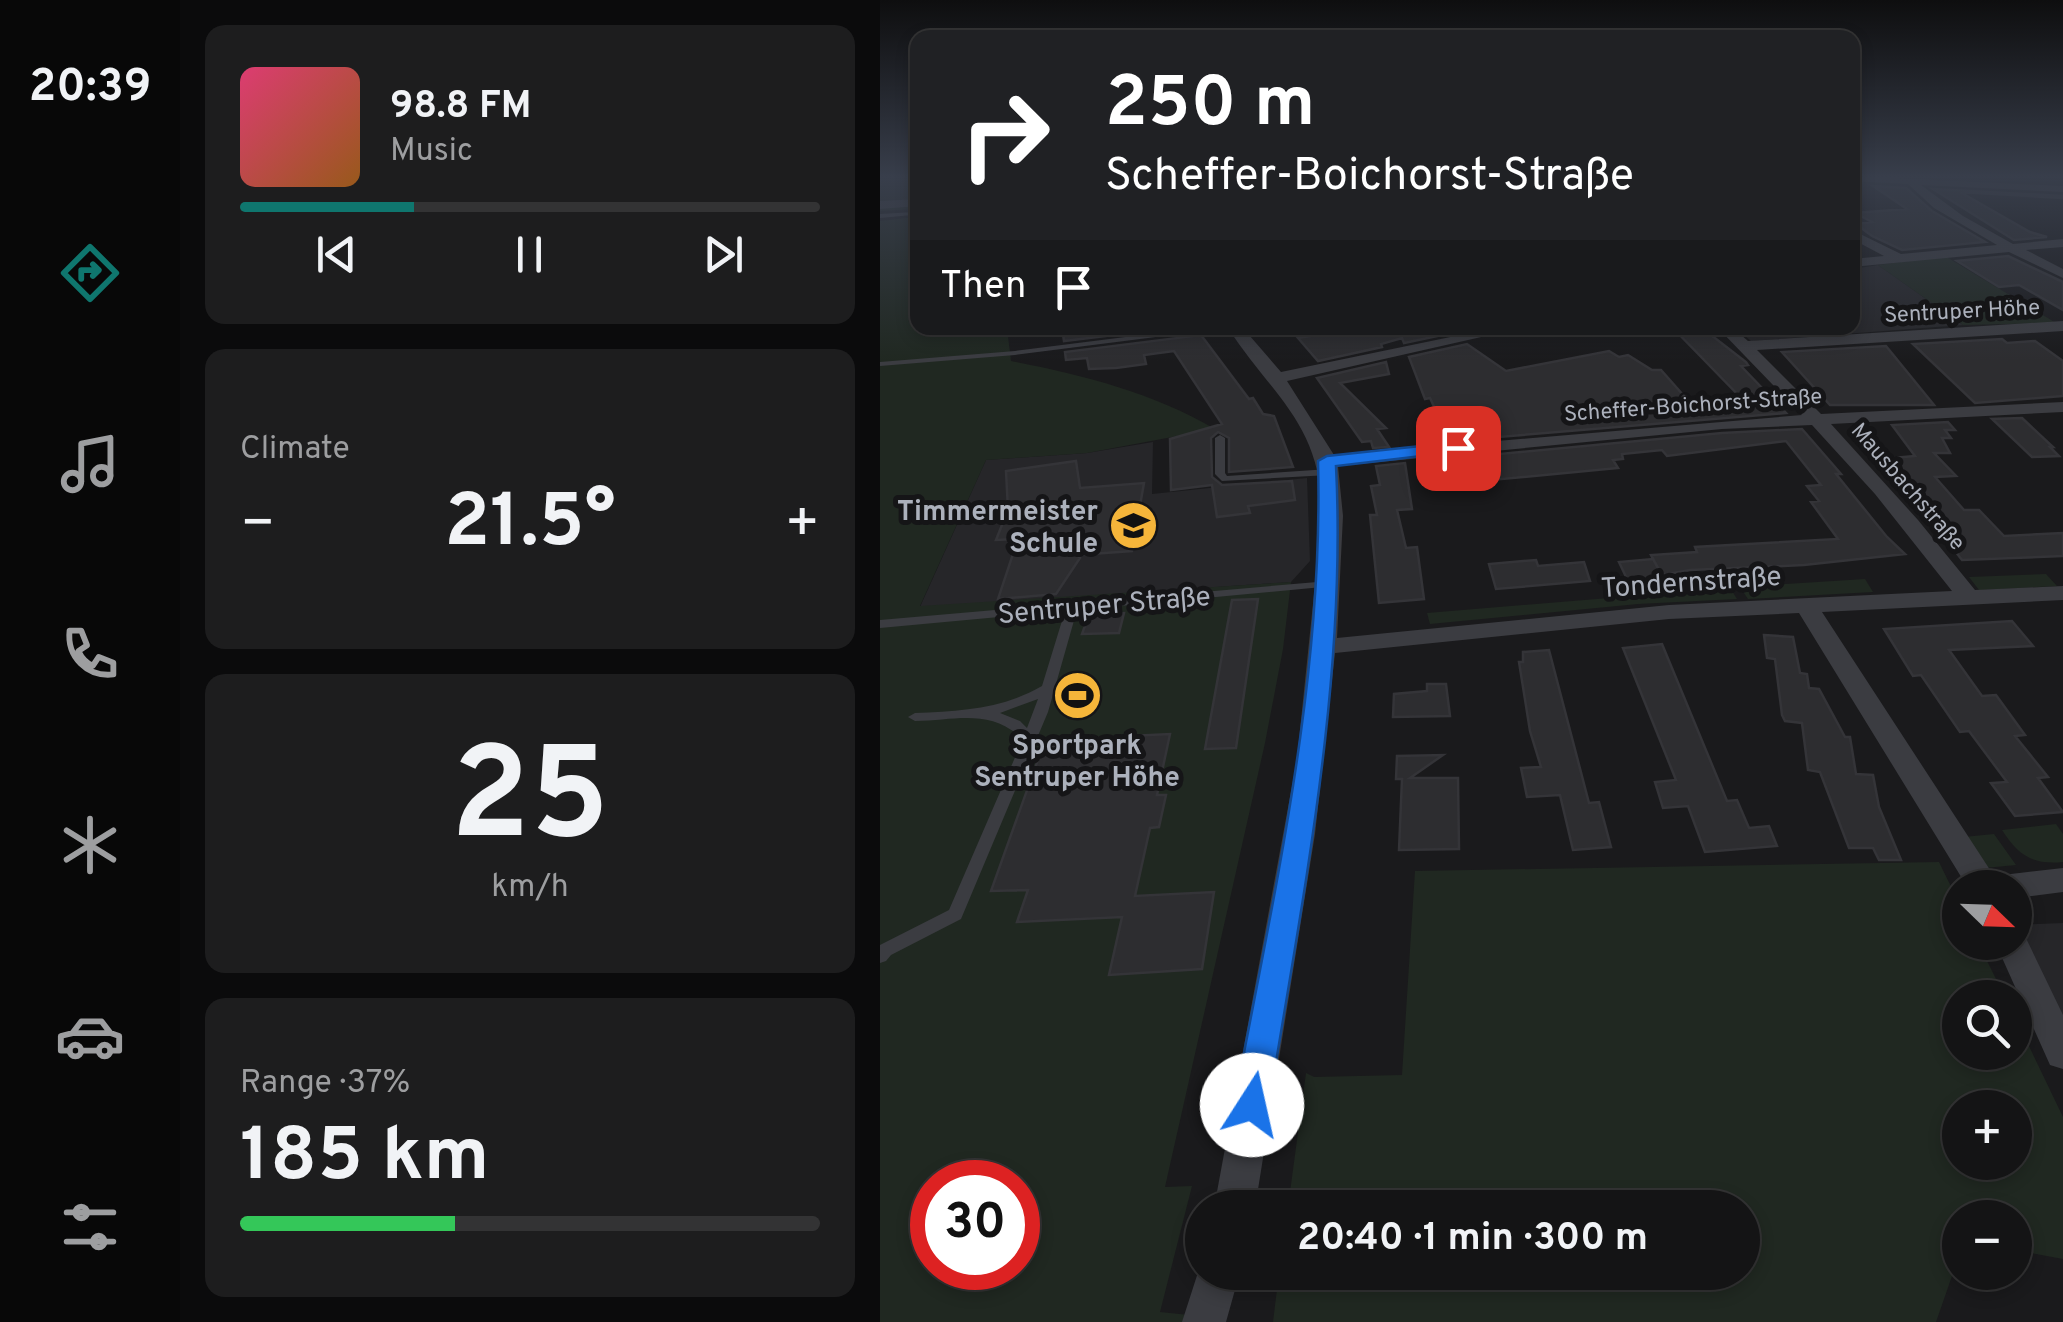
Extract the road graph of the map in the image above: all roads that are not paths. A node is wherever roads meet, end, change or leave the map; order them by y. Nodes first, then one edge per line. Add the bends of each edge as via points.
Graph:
1 (1860, 238) edge
2 (1996, 238) edge
3 (2063, 243) edge
4 (2012, 247) junction
5 (1896, 257) junction
6 (1860, 262) edge
7 (2063, 274) edge
8 (2063, 326) edge
9 (1154, 335) edge
10 (1241, 335) edge
11 (1480, 335) edge
12 (1732, 335) edge
13 (1744, 346) junction
14 (880, 364) edge
15 (1278, 378) junction
16 (2063, 407) edge
17 (1816, 417) junction
18 (1220, 438) dead end
19 (1328, 466) junction
20 (1329, 584) junction
21 (2063, 594) edge
22 (1967, 596) junction
23 (1805, 603) junction
24 (1072, 607) junction
25 (880, 624) edge
26 (1324, 646) junction
27 (1048, 688) junction
28 (989, 714) junction
29 (915, 717) dead end
30 (1030, 738) junction
31 (1974, 870) edge
32 (2063, 880) edge
33 (2032, 884) edge
34 (880, 956) edge
35 (2019, 960) edge
36 (2063, 1054) edge
37 (1237, 1190) edge
38 (1214, 1290) edge
39 (1204, 1322) edge

1 - 5 street
2 - 4 street
3 - 4 street
4 - 5 street
4 - 7 street
5 - 6 street
8 - 13 street, Sentruper Höhe
9 - 14 lane
10 - 15 street
11 - 15 street
12 - 13 street, Mausbachstraße
13 - 17 street, Mausbachstraße
15 - 19 street
16 - 17 street, Scheffer-Boichorst-Straße
17 - 19 street, Scheffer-Boichorst-Straße via 1562,436
17 - 22 street, Mausbachstraße via 1896,504
18 - 19 lane via 1220,474 1226,479
19 - 20 street
20 - 24 lane, Sentruper Straße
20 - 26 street
21 - 22 street, Tondernstraße
22 - 23 street, Tondernstraße
23 - 26 street, Tondernstraße
23 - 31 street
24 - 25 lane, Sentruper Straße
24 - 27 lane
26 - 37 street
27 - 28 lane
27 - 30 lane
28 - 29 lane
28 - 30 lane
30 - 34 lane via 955,914
32 - 33 street
35 - 36 street
38 - 39 street

